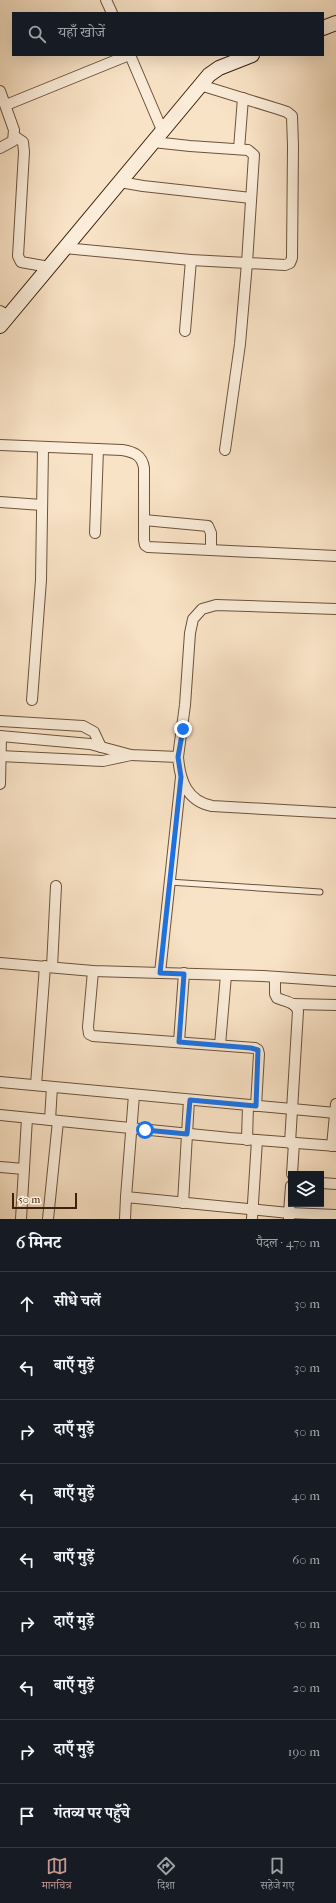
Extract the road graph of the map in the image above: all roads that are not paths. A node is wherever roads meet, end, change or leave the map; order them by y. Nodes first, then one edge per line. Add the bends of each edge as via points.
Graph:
1 (106, 0) edge
2 (112, 12) edge
3 (336, 23) edge
4 (324, 28) edge
5 (127, 56) edge
6 (129, 56) edge
7 (249, 56) edge
8 (200, 85) junction
9 (0, 91) edge
10 (243, 98) junction
11 (6, 105) junction
12 (162, 130) junction
13 (14, 136) junction
14 (153, 142) junction
15 (0, 148) edge
16 (239, 149) junction
17 (120, 182) junction
18 (251, 198) junction
19 (64, 248) junction
20 (191, 260) junction
21 (247, 263) junction
22 (49, 267) junction
23 (3, 318) edge
24 (185, 331) dead end
25 (0, 445) edge
26 (43, 448) junction
27 (98, 449) junction
28 (225, 450) dead end
29 (0, 502) edge
30 (42, 505) junction
31 (144, 520) junction
32 (95, 533) dead end
33 (211, 550) junction
34 (336, 556) edge
35 (336, 609) edge
36 (32, 700) dead end
37 (0, 721) edge
38 (1, 736) edge
39 (101, 747) junction
40 (131, 755) junction
41 (1, 756) edge
42 (178, 757) junction
43 (181, 777) junction
44 (0, 784) edge
45 (336, 813) edge
46 (169, 882) junction
47 (56, 886) dead end
48 (320, 892) dead end
49 (0, 963) edge
50 (49, 966) junction
51 (93, 971) junction
52 (160, 973) junction
53 (184, 974) junction
54 (226, 975) junction
55 (275, 978) junction
56 (336, 981) edge
57 (293, 1004) junction
58 (336, 1005) edge
59 (179, 1042) junction
60 (220, 1045) junction
61 (0, 1082) edge
62 (36, 1085) junction
63 (52, 1087) junction
64 (134, 1095) junction
65 (190, 1100) junction
66 (252, 1105) junction
67 (292, 1109) junction
68 (336, 1110) edge
69 (0, 1116) edge
70 (27, 1118) junction
71 (54, 1121) junction
72 (131, 1129) junction
73 (187, 1134) junction
74 (252, 1140) junction
75 (292, 1143) junction
76 (334, 1146) edge
77 (0, 1167) edge
78 (24, 1169) junction
79 (292, 1171) edge
80 (324, 1183) edge
81 (336, 1184) edge
82 (126, 1197) junction
83 (183, 1203) junction
84 (252, 1214) edge
85 (336, 1215) edge
86 (289, 1216) edge
87 (21, 1219) edge
88 (48, 1219) edge
89 (125, 1219) edge

1 - 2 street
3 - 4 street
5 - 11 street
6 - 12 street
7 - 8 street via 219,68 209,74
8 - 10 street
8 - 12 street
9 - 11 street
10 - 16 street
10 - 21 street via 278,108 292,116 294,146 290,263
11 - 13 street
12 - 14 street
13 - 15 street via 10,144
13 - 22 street via 23,142 24,152 18,256 21,262
14 - 16 street
14 - 17 street
16 - 18 street via 248,150 254,155
17 - 18 street
17 - 19 street
18 - 21 street
19 - 20 street
19 - 22 street
20 - 21 street
20 - 24 street
21 - 28 street via 240,344
22 - 23 street
25 - 26 street
26 - 27 street
26 - 30 street
27 - 31 street via 132,452 143,460
27 - 32 street
29 - 30 street
30 - 36 street via 41,580
31 - 33 street via 208,526 212,533
31 - 33 street via 144,540 148,547
33 - 34 street
35 - 42 street via 216,605 202,609 194,620 190,633
37 - 39 street via 83,726 94,732
38 - 39 street
38 - 41 street
39 - 40 street
40 - 41 street via 103,761
40 - 42 street
41 - 44 street
42 - 43 street
43 - 45 street via 187,790 201,804
43 - 46 street
46 - 48 lane
46 - 52 street
47 - 50 street
49 - 50 street
50 - 51 street
50 - 62 street
51 - 52 street
51 - 59 street via 89,1034
52 - 53 street
53 - 54 street
53 - 59 street
54 - 55 street
54 - 60 street
55 - 56 street
55 - 57 street via 277,998
57 - 58 street
57 - 67 street via 297,1006 298,1016
59 - 60 street
60 - 66 street via 258,1050
61 - 62 street
62 - 63 street
63 - 64 street
63 - 71 street
64 - 65 street
64 - 72 street
65 - 66 street
65 - 73 street
66 - 67 street
66 - 74 street
67 - 68 street
67 - 75 street
68 - 76 street
69 - 70 street
70 - 71 street
70 - 78 street
71 - 72 street
71 - 88 street
72 - 73 street
72 - 82 street
73 - 74 street
73 - 83 street
74 - 75 street
74 - 84 street
75 - 76 street
75 - 79 street
77 - 78 street
78 - 87 street
80 - 81 street
82 - 83 street
82 - 89 street
83 - 84 street
84 - 86 street
85 - 86 street

